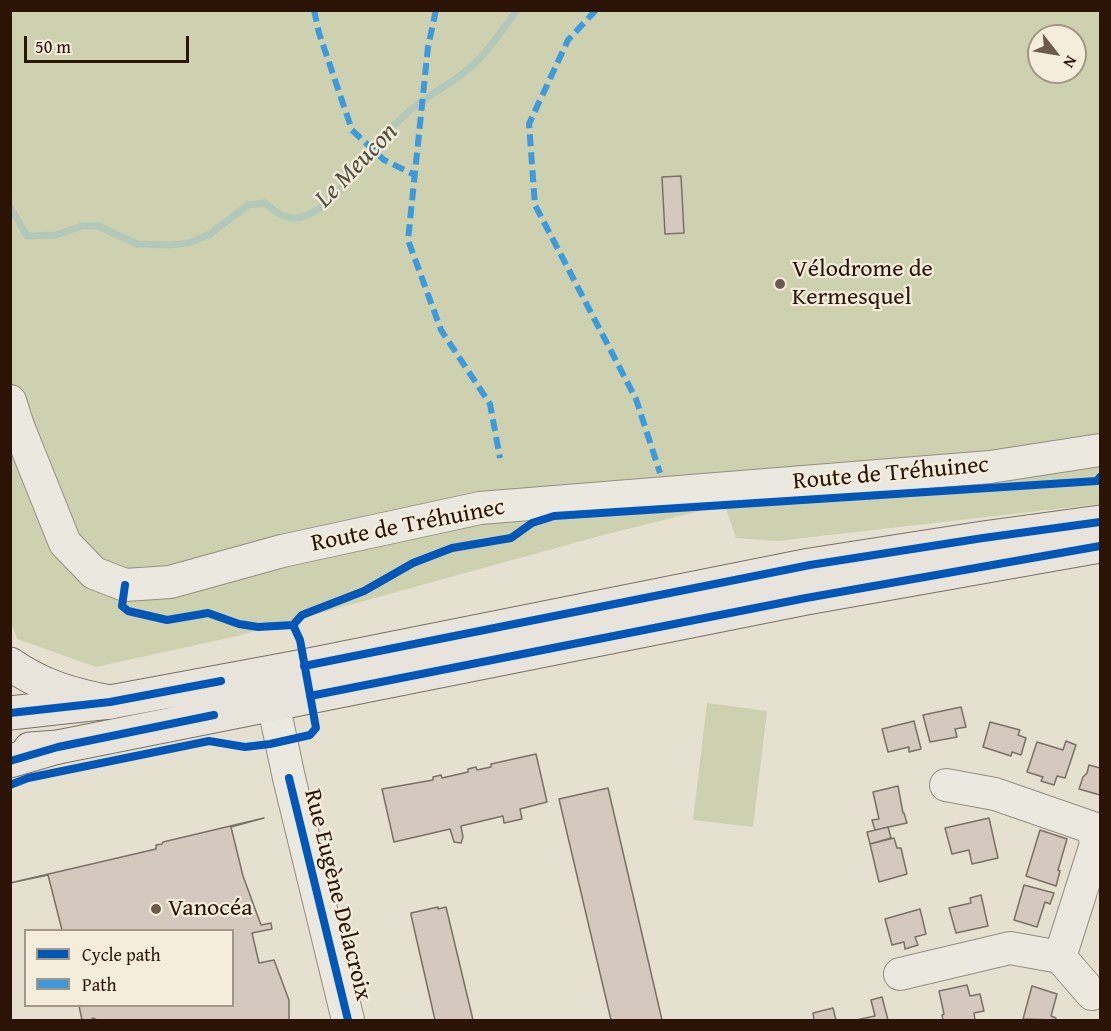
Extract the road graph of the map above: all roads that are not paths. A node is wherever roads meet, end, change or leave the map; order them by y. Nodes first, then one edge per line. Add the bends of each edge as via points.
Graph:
1 (13, 419) edge
2 (1101, 450) edge
3 (1101, 522) edge
4 (1101, 546) edge
5 (10, 664) edge
6 (266, 672) junction
7 (110, 702) junction
8 (273, 704) junction
9 (10, 713) edge
10 (58, 747) junction
11 (10, 750) edge
12 (10, 761) edge
13 (946, 784) dead end
14 (1060, 957) junction
15 (900, 974) dead end
16 (1092, 1002) edge
17 (348, 1020) edge

1 - 2 street, Route de Tréhuinec via 65,543 94,573 125,585 170,582 282,550 480,508 990,466
3 - 6 main road via 810,566
4 - 8 main road via 806,597
5 - 7 main road via 44,685
6 - 7 main road
6 - 8 street, Rue Eugène Delacroix
7 - 9 main road
8 - 10 main road
8 - 17 street, Rue Eugène Delacroix
10 - 11 main road
10 - 12 main road
13 - 14 street via 995,794 1093,828 1096,844
14 - 15 street via 1010,948
14 - 16 street

